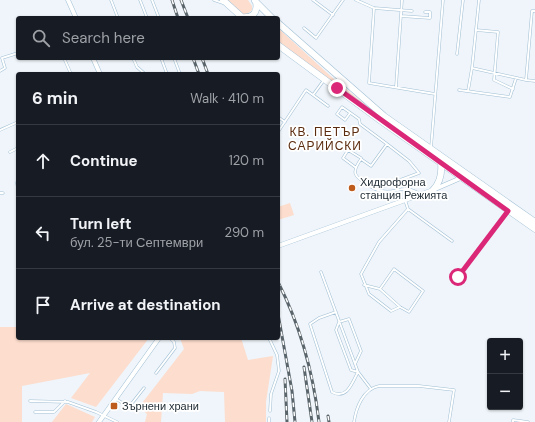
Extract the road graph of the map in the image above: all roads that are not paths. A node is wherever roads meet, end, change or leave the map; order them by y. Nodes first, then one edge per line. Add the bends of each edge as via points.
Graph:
1 (68, 0) edge
2 (111, 0) edge
3 (140, 0) edge
4 (152, 0) edge
5 (214, 0) edge
6 (313, 0) edge
7 (343, 0) edge
8 (356, 0) edge
9 (402, 0) edge
10 (443, 0) edge
11 (463, 0) edge
12 (478, 0) edge
13 (255, 1) edge
14 (224, 2) edge
15 (374, 8) junction
16 (401, 10) junction
17 (412, 11) dead end
18 (535, 11) edge
19 (425, 12) dead end
20 (333, 15) junction
21 (75, 16) edge
22 (117, 16) edge
23 (145, 16) edge
24 (158, 16) edge
25 (241, 16) edge
26 (250, 16) edge
27 (270, 16) edge
28 (401, 16) junction
29 (280, 25) edge
30 (304, 28) dead end
31 (476, 30) junction
32 (280, 47) edge
33 (16, 54) edge
34 (458, 54) dead end
35 (65, 60) edge
36 (94, 60) edge
37 (134, 60) edge
38 (162, 60) edge
39 (175, 60) edge
40 (472, 68) junction
41 (0, 71) edge
42 (70, 72) edge
43 (99, 72) edge
44 (143, 72) edge
45 (166, 72) edge
46 (179, 72) edge
47 (494, 73) junction
48 (516, 78) junction
49 (324, 79) junction
50 (526, 80) junction
51 (535, 81) edge
52 (396, 87) junction
53 (513, 89) junction
54 (459, 90) dead end
55 (468, 91) junction
56 (435, 94) junction
57 (313, 95) junction
58 (328, 106) dead end
59 (350, 113) junction
60 (280, 118) edge
61 (285, 122) junction
62 (16, 123) edge
63 (280, 129) edge
64 (0, 130) edge
65 (387, 144) junction
66 (16, 149) edge
67 (430, 151) junction
68 (10, 152) dead end
69 (361, 159) junction
70 (441, 163) junction
71 (356, 166) junction
72 (464, 176) junction
73 (376, 189) junction
74 (433, 190) junction
75 (422, 194) junction
76 (405, 200) junction
77 (408, 209) junction
78 (508, 211) junction
79 (535, 222) edge
80 (535, 229) edge
81 (452, 241) dead end
82 (280, 245) edge
83 (321, 272) dead end
84 (458, 277) dead end
85 (364, 285) junction
86 (380, 289) junction
87 (400, 307) junction
88 (336, 312) junction
89 (340, 322) junction
90 (158, 340) edge
91 (172, 340) edge
92 (270, 340) edge
93 (355, 364) junction
94 (358, 372) junction
95 (156, 373) dead end
96 (144, 388) dead end
97 (371, 389) junction
98 (116, 399) junction
99 (30, 401) dead end
100 (65, 401) junction
101 (270, 411) dead end
102 (35, 412) dead end
103 (104, 416) junction
104 (269, 418) dead end
105 (99, 422) edge
106 (117, 422) edge
107 (269, 422) edge
108 (354, 422) edge
109 (449, 422) edge
110 (513, 422) edge
111 (528, 422) edge

1 - 21 street
2 - 22 lane
3 - 23 lane
4 - 24 lane
5 - 14 lane
6 - 20 lane
7 - 20 lane
8 - 15 lane
9 - 16 lane
10 - 56 lane
11 - 34 lane
12 - 31 lane
13 - 26 main road via 256,11
13 - 27 main road
14 - 25 main road
15 - 16 lane
15 - 52 lane via 369,83
16 - 17 lane
16 - 28 lane
18 - 50 lane via 532,11
19 - 28 lane via 430,12 430,18
20 - 30 lane via 316,38
28 - 52 lane
29 - 67 main road via 366,101
31 - 40 lane
31 - 47 lane via 498,32
32 - 49 main road
33 - 41 lane via 2,58 5,68
35 - 42 lane
36 - 43 street
37 - 44 lane
38 - 45 lane
39 - 46 lane
40 - 47 lane
40 - 55 lane
47 - 48 lane
47 - 53 lane via 494,80
48 - 50 lane
48 - 53 lane
49 - 57 lane
49 - 67 main road
50 - 51 lane
52 - 56 lane
53 - 55 lane via 510,97
54 - 55 lane
56 - 67 lane
57 - 58 lane
57 - 61 lane via 306,90
59 - 59 lane via 342,107 337,114 346,120
59 - 65 lane via 359,119 360,124
60 - 61 lane
61 - 63 lane
62 - 64 lane
65 - 69 lane via 371,166
65 - 73 lane via 409,161 419,173
66 - 68 lane
67 - 70 main road
67 - 72 main road
69 - 71 lane
69 - 71 lane via 348,150 343,158
70 - 72 main road
70 - 74 main road via 440,180
71 - 73 lane via 357,178
72 - 74 street
72 - 78 main road
72 - 79 main road
73 - 75 lane via 388,192 410,188
74 - 75 street
75 - 76 street
76 - 77 lane
76 - 82 street
77 - 81 lane
77 - 85 lane via 379,242 362,270
78 - 80 main road
78 - 84 lane
83 - 88 lane
85 - 86 lane
85 - 87 lane via 369,294 391,311
86 - 87 lane
86 - 87 lane via 394,269 424,291 409,312
88 - 89 lane
88 - 94 lane via 310,324 332,392 343,394 349,390
89 - 93 lane
89 - 93 lane via 349,319 361,351
89 - 94 lane via 336,330 351,370
90 - 98 street
91 - 95 lane via 175,348
92 - 101 lane via 277,355 279,370 271,394
93 - 94 lane
94 - 97 lane
96 - 98 lane via 130,407
97 - 108 lane via 357,406
97 - 109 lane via 379,386 419,386 454,390
98 - 103 street
99 - 100 lane
100 - 102 lane via 54,412
100 - 103 lane
103 - 105 street
103 - 106 lane
104 - 107 lane
110 - 111 lane

